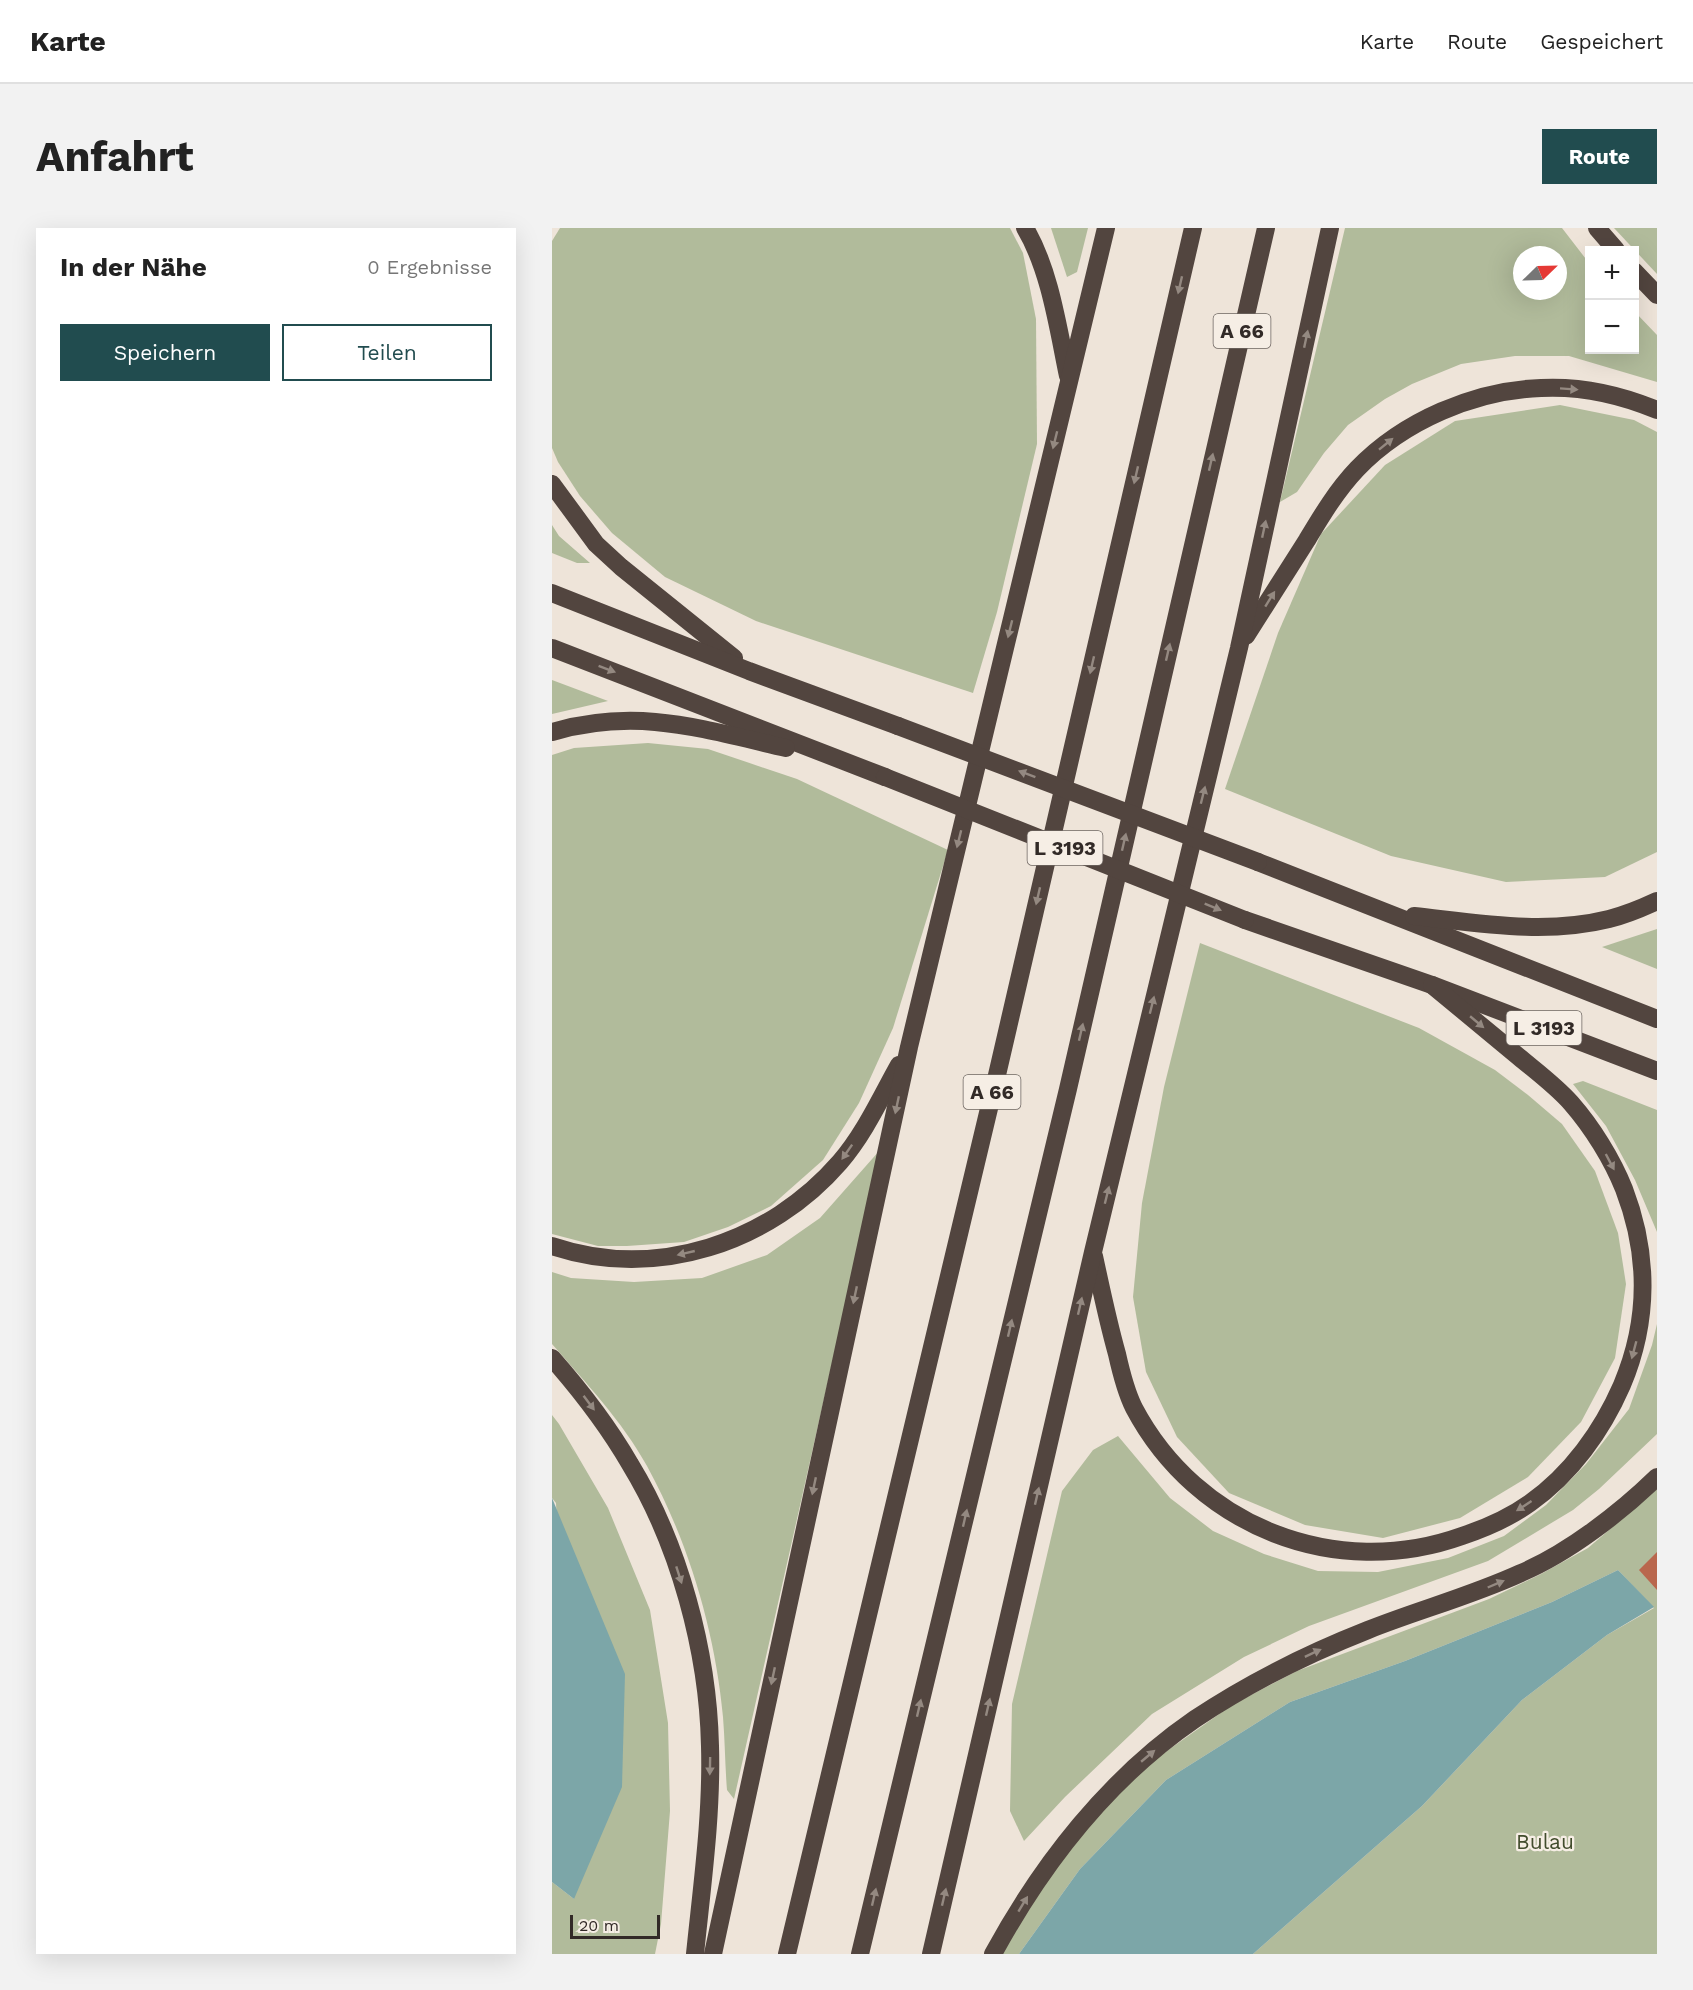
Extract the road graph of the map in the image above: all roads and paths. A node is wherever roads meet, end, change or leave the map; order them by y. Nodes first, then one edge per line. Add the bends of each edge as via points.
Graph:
1 (1025, 228) edge
2 (1106, 228) edge
3 (1193, 228) edge
4 (1266, 228) edge
5 (1330, 228) edge
6 (1597, 228) edge
7 (1613, 246) edge
8 (1639, 275) edge
9 (1657, 295) edge
10 (1069, 383) junction
11 (1657, 410) edge
12 (552, 484) edge
13 (552, 593) edge
14 (552, 648) edge
15 (1239, 648) junction
16 (749, 671) junction
17 (552, 732) edge
18 (849, 762) junction
19 (1657, 901) edge
20 (1391, 914) junction
21 (1432, 985) junction
22 (1657, 1019) edge
23 (909, 1047) junction
24 (1657, 1071) edge
25 (552, 1246) edge
26 (1093, 1252) junction
27 (552, 1358) edge
28 (1657, 1477) edge
29 (695, 1954) edge
30 (713, 1954) edge
31 (787, 1954) edge
32 (860, 1954) edge
33 (931, 1954) edge
34 (993, 1954) edge

1 - 10 highway via 1042,267
2 - 10 highway
3 -> 31 highway, A 66
32 -> 4 highway, A 66 via 1070,1077
15 -> 5 highway
6 - 7 highway
8 - 9 highway
10 -> 23 highway
15 -> 11 highway via 1335,495 1373,455 1415,424 1499,393 1541,388 1601,393
12 - 16 highway via 596,544
13 - 16 highway, L 3193
14 -> 18 highway, L 3193
26 -> 15 highway
20 -> 16 highway, L 3193, bridge
17 - 18 highway via 597,722 664,722
18 -> 21 highway, L 3193, bridge via 1245,920
19 - 20 highway via 1610,919 1548,927
20 - 22 highway, L 3193
21 - 24 highway, L 3193
21 -> 26 highway via 1570,1102 1590,1128 1623,1187 1635,1222 1644,1279 1642,1314 1628,1370 1600,1430 1552,1486 1484,1529 1429,1547 1402,1551 1315,1547 1252,1525 1189,1480 1167,1457 1133,1406
23 -> 25 highway via 842,1159 803,1198 759,1228 712,1247 656,1258 604,1257
23 -> 30 highway
33 -> 26 highway
27 -> 29 highway via 631,1465 650,1500 694,1624 710,1745 709,1818
34 -> 28 highway via 1027,1897 1083,1822 1137,1766 1194,1720 1276,1671 1326,1647 1488,1587 1559,1554

